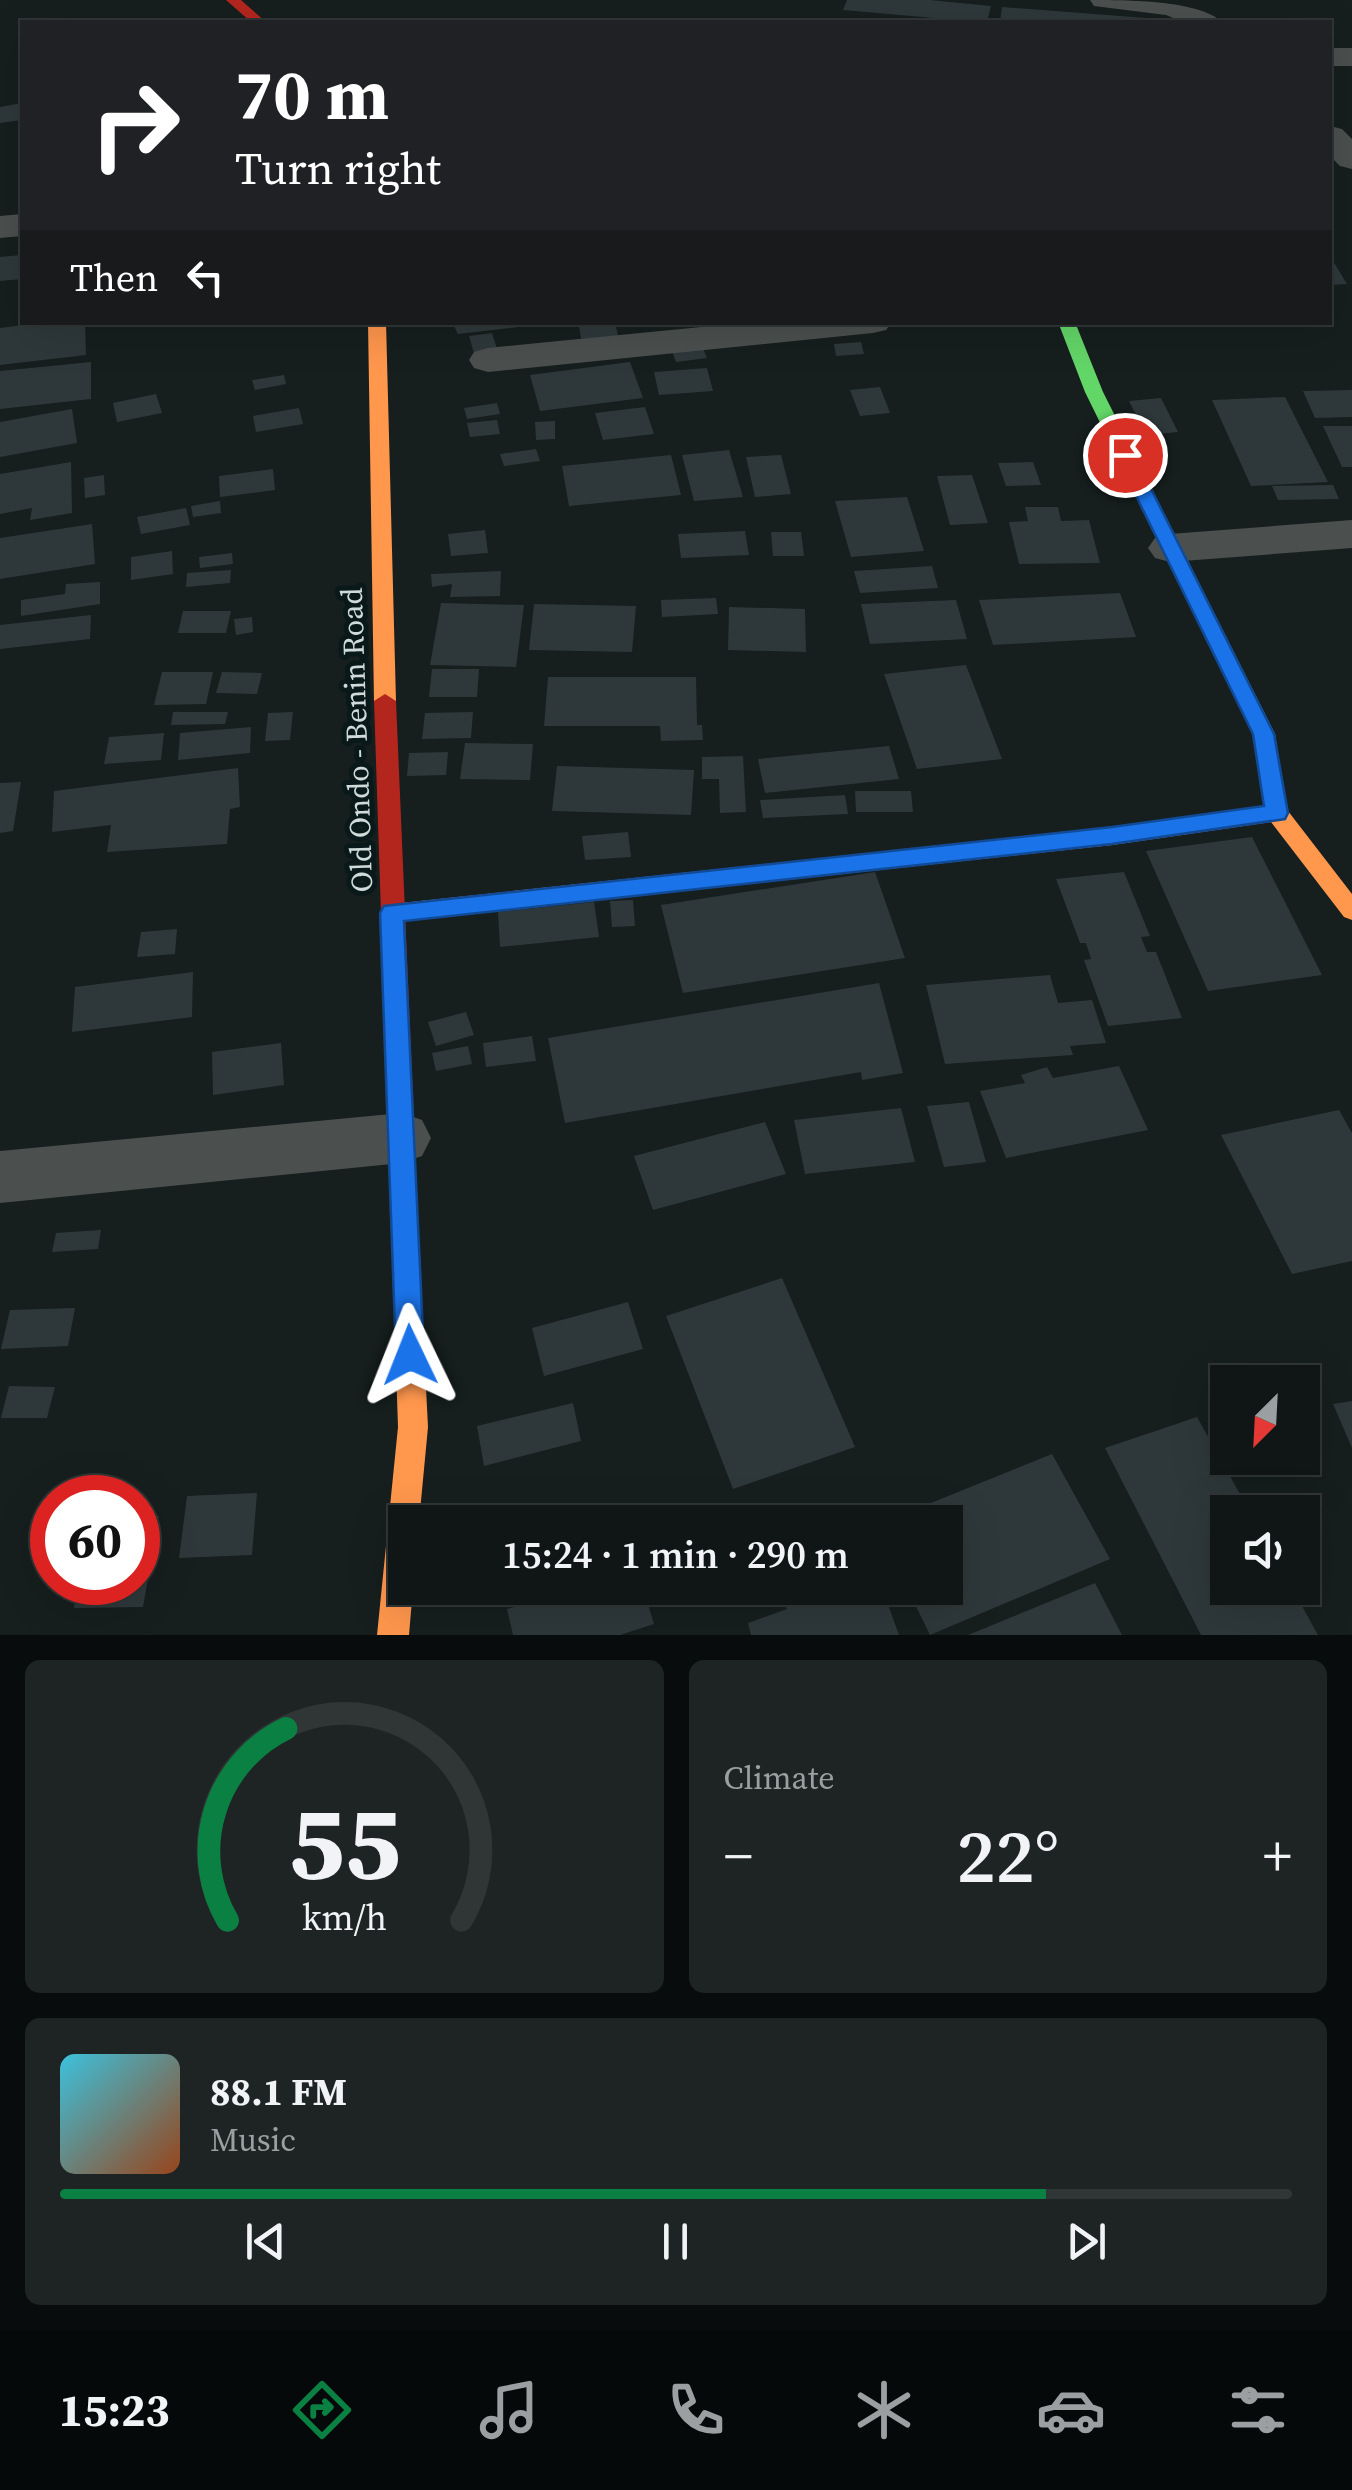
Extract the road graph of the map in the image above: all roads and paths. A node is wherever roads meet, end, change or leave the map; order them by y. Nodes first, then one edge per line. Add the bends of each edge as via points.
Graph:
1 (233, 0) edge
2 (1105, 0) edge
3 (257, 20) edge
4 (1203, 20) edge
5 (1332, 138) edge
6 (1352, 159) edge
7 (377, 325) edge
8 (843, 325) edge
9 (1067, 325) edge
10 (488, 360) dead end
11 (1352, 534) edge
12 (1170, 548) junction
13 (1277, 813) junction
14 (1352, 912) edge
15 (392, 913) junction
16 (402, 1138) junction
17 (0, 1177) edge
18 (393, 1635) edge

1 - 3 street
2 - 4 street via 1172,6
5 - 6 street
7 - 15 street, Old Ondo - Benin Road
8 - 10 street
9 - 12 street
11 - 12 street
12 - 13 street via 1264,734
13 - 14 street
13 - 15 street
15 - 16 street, Old Ondo - Benin Road
16 - 17 street
16 - 18 street, Old Ondo - Benin Road via 413,1428

